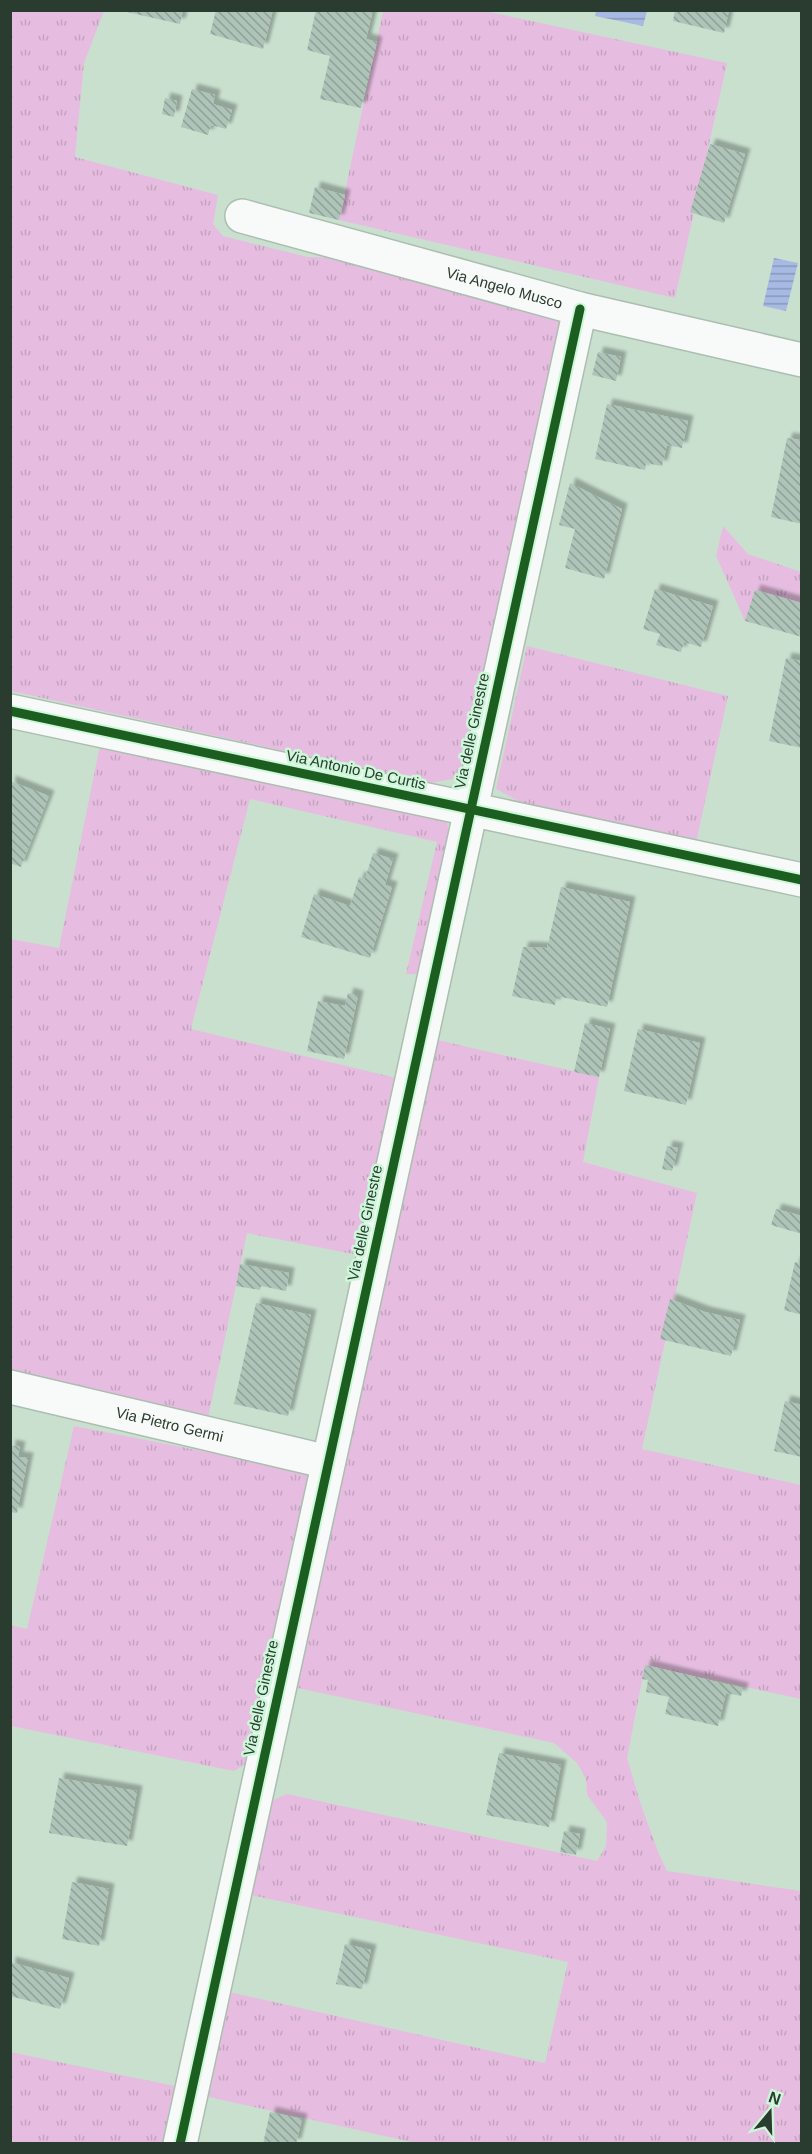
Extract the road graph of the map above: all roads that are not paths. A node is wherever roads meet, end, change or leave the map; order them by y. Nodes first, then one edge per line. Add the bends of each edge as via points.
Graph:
1 (242, 216) dead end
2 (580, 309) junction
3 (801, 360) edge
4 (10, 711) edge
5 (470, 809) junction
6 (801, 880) edge
7 (10, 1387) edge
8 (328, 1462) junction
9 (180, 2144) edge

1 - 2 street, Via Angelo Musco
2 - 3 street, Via Angelo Musco
2 - 5 street, Via delle Ginestre
4 - 5 street, Via Antonio De Curtis
5 - 6 street, Via Antonio De Curtis
5 - 8 street, Via delle Ginestre
7 - 8 street, Via Pietro Germi
8 - 9 street, Via delle Ginestre

